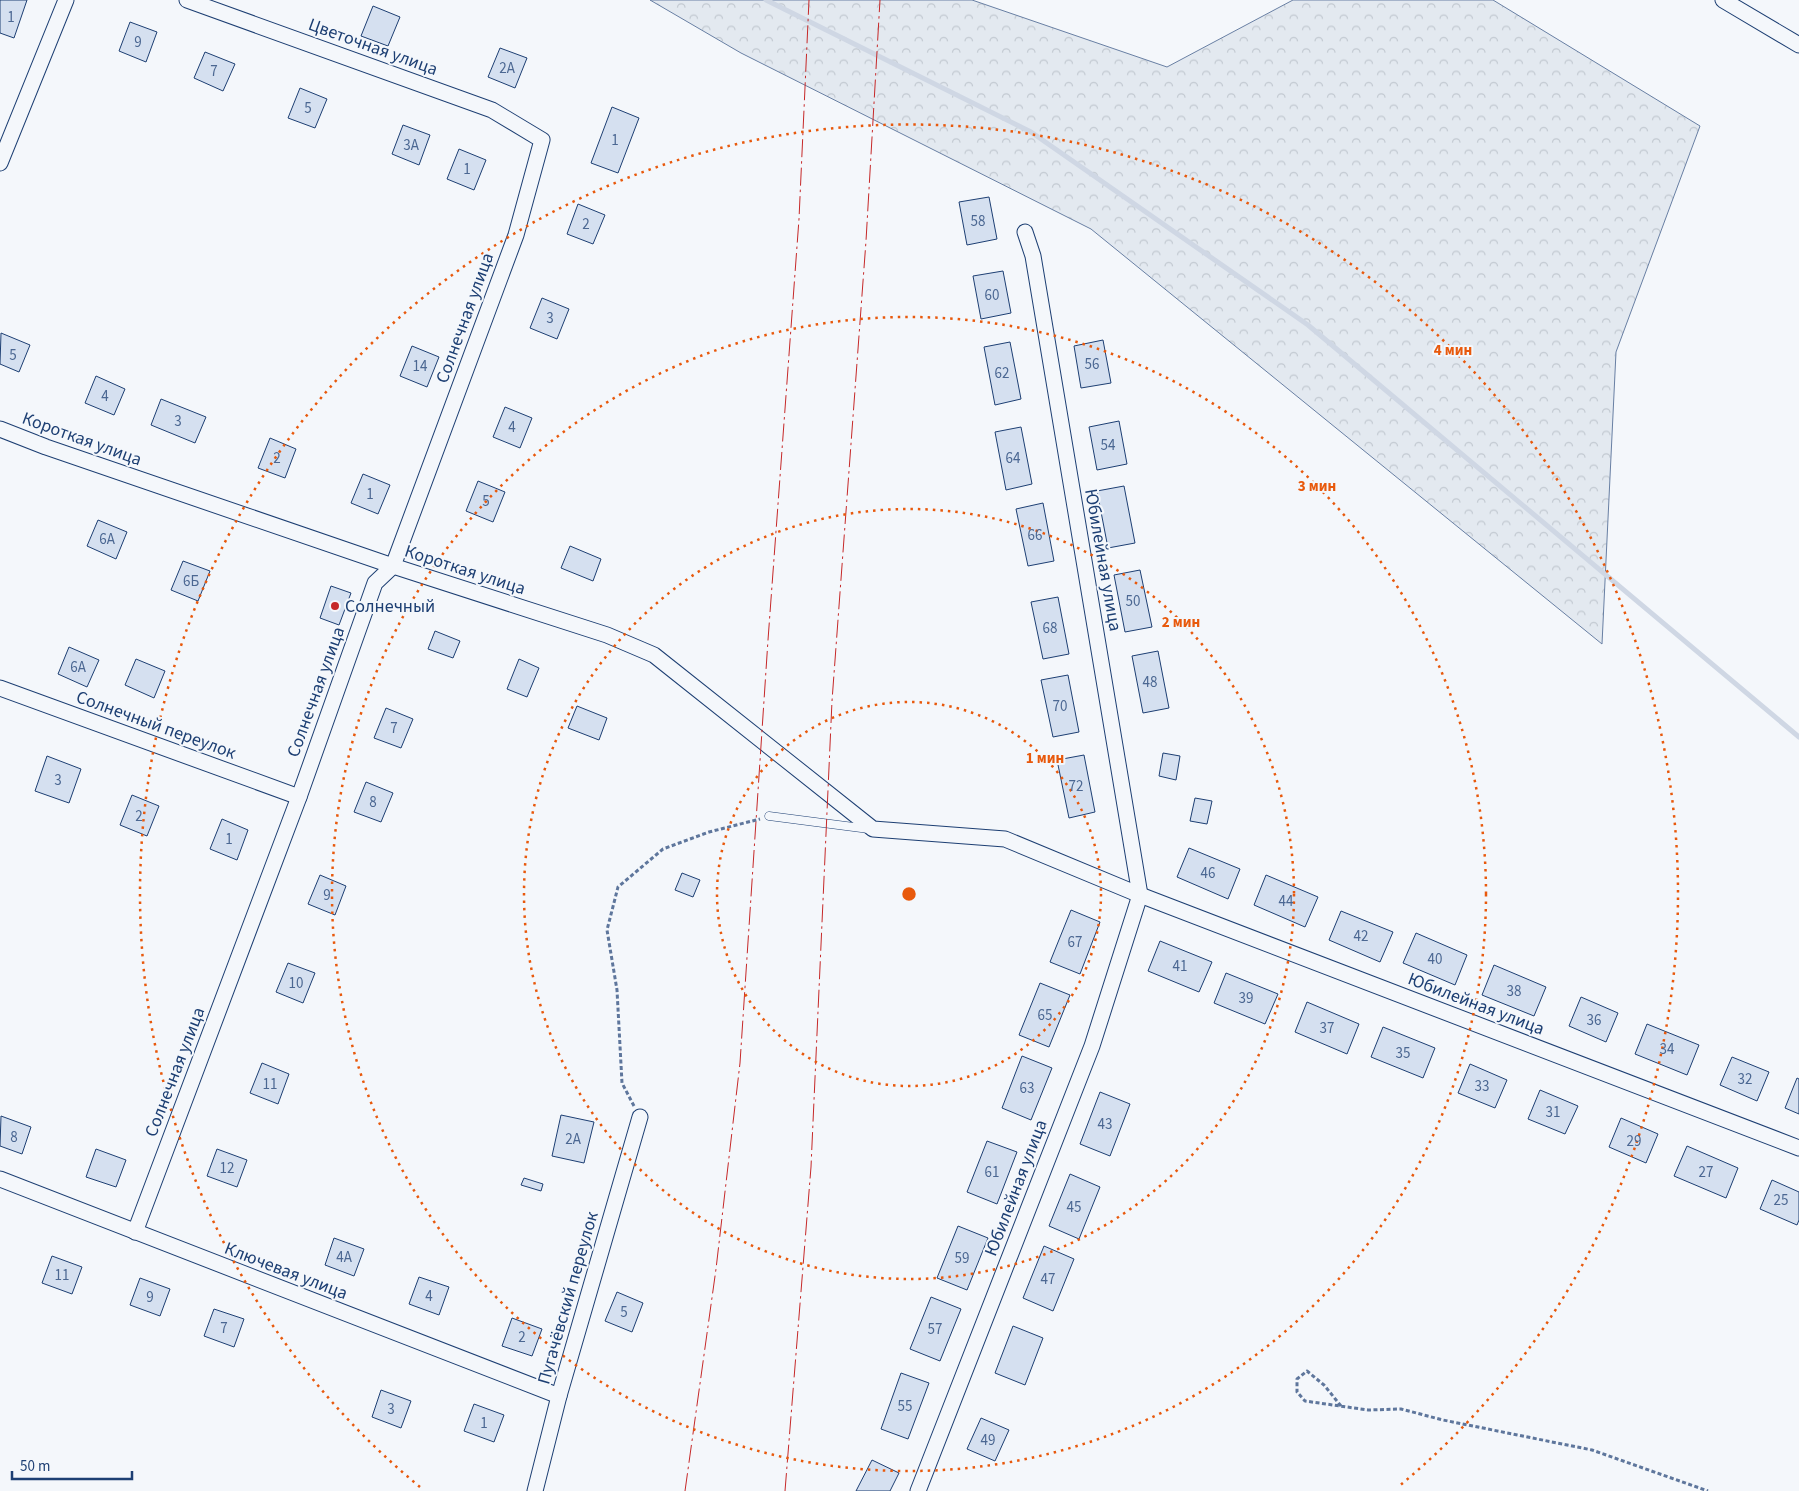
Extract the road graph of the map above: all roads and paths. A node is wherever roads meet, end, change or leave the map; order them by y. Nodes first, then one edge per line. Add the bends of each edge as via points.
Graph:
1 (66, 0) edge
2 (187, 0) edge
3 (1723, 0) edge
4 (1799, 45) edge
5 (542, 140) joint
6 (0, 163) edge
7 (1025, 232) dead end
8 (0, 428) edge
9 (393, 566) junction
10 (0, 688) edge
11 (299, 797) junction
12 (769, 816) joint
13 (873, 829) junction
14 (1140, 895) junction
15 (640, 1117) joint
16 (1799, 1148) edge
17 (0, 1179) edge
18 (135, 1232) junction
19 (559, 1396) junction
20 (1341, 1406) junction
21 (535, 1491) edge
22 (918, 1491) edge
23 (1708, 1491) edge

1 - 6 street
2 - 5 street, Цветочная улица via 492,110
3 - 4 street
5 - 9 street, Солнечная улица via 516,235
7 - 14 street, Юбилейная улица via 1034,266
8 - 9 street, Короткая улица via 46,447
9 - 11 street, Солнечная улица via 375,583
9 - 13 street, Короткая улица via 607,635 654,655
10 - 11 street, Солнечный переулок
11 - 18 street, Солнечная улица
12 - 13 lane
12 - 15 path via 709,832 663,849 618,887 607,930 617,990 622,1083
13 - 14 street, Юбилейная улица via 1005,839
14 - 16 street, Юбилейная улица
14 - 22 street, Юбилейная улица via 1092,1046
15 - 19 street, Пугачёвский переулок
17 - 18 street, Ключевая улица
18 - 19 street, Ключевая улица
19 - 21 street, Пугачёвский переулок
20 - 20 path via 1305,1401 1296,1392 1297,1379 1307,1371 1324,1384
20 - 23 path via 1368,1410 1401,1408 1443,1420 1592,1450

